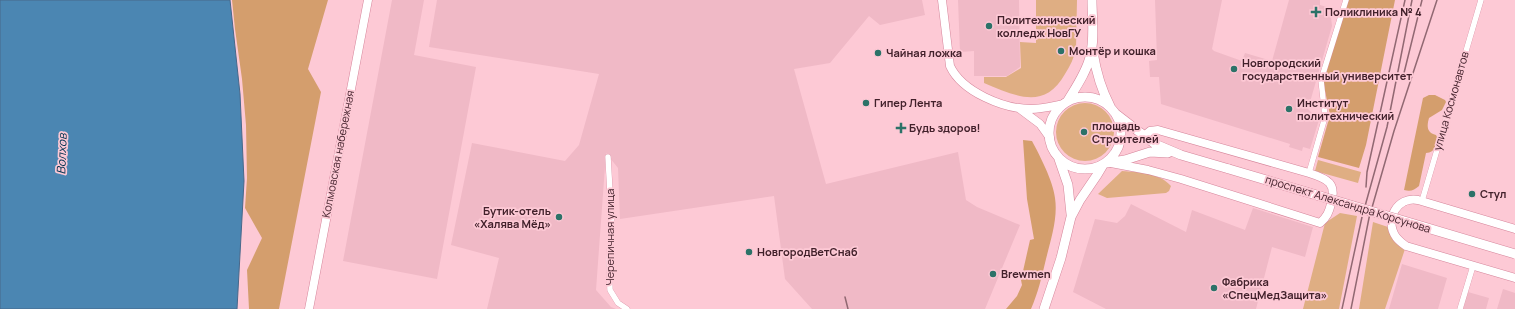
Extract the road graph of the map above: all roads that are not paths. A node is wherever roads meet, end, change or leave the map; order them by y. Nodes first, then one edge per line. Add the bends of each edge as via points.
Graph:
1 (368, 0) edge
2 (942, 0) edge
3 (1092, 0) edge
4 (1481, 0) edge
5 (1343, 1) edge
6 (1092, 44) junction
7 (1066, 103) junction
8 (1018, 108) junction
9 (1113, 111) junction
10 (1144, 136) junction
11 (1050, 138) junction
12 (1058, 155) junction
13 (1181, 155) junction
14 (608, 157) dead end
15 (1107, 164) junction
16 (1309, 173) junction
17 (1422, 201) junction
18 (1071, 217) junction
19 (1515, 229) edge
20 (1515, 254) edge
21 (1473, 266) junction
22 (1515, 278) edge
23 (309, 309) edge
24 (628, 309) edge
25 (1044, 309) edge
26 (1460, 309) edge

1 - 23 street, Колмовская набережная
2 - 8 street via 950,63 955,76 976,93
3 - 6 main road
4 - 17 street, улица Космонавтов
5 - 16 street via 1321,80 1325,117
6 - 7 main road via 1085,70
6 - 9 main road via 1101,88
7 - 8 street via 1044,108
7 - 9 main road via 1080,97 1088,97 1101,101
7 - 11 main road via 1053,116
8 - 11 street via 1040,124
9 - 10 main road, проспект Александра Корсунова
9 - 15 main road via 1120,128 1120,140
10 - 13 main road, проспект Александра Корсунова via 1155,144
10 - 16 street via 1150,131 1158,130
11 - 12 main road
12 - 15 main road via 1067,164 1079,169
12 - 18 main road via 1068,185
13 - 15 main road, проспект Александра Корсунова via 1150,152
13 - 20 main road, проспект Александра Корсунова, bridge
14 - 24 street, Черепичная улица via 612,228 609,258 610,290 618,303
15 - 16 street via 1148,170 1181,179 1320,223 1328,216 1334,190 1328,181
15 - 18 main road via 1080,200
17 - 19 street
17 - 21 street via 1406,199 1396,209 1392,221 1396,238 1411,248
18 - 25 main road
21 - 22 street
21 - 26 street

